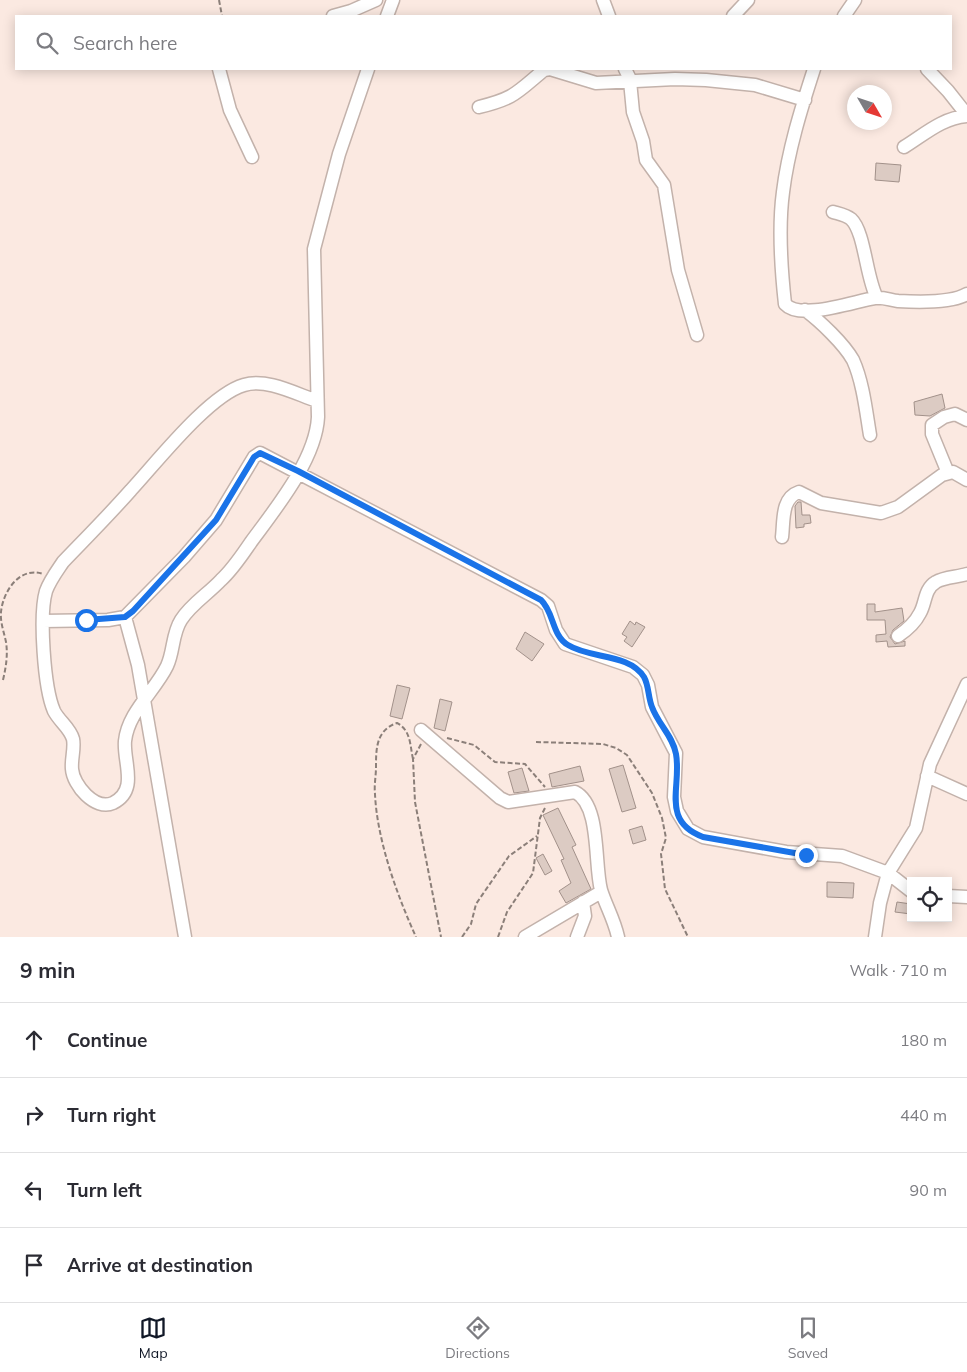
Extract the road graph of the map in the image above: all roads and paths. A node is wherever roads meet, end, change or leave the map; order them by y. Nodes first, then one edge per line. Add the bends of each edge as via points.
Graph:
1 (219, 0) edge
2 (376, 0) edge
3 (393, 0) edge
4 (603, 0) edge
5 (748, 0) edge
6 (855, 0) edge
7 (222, 15) edge
8 (337, 15) edge
9 (387, 15) edge
10 (609, 15) edge
11 (734, 15) edge
12 (845, 15) edge
13 (218, 70) edge
14 (368, 70) edge
15 (548, 70) edge
16 (553, 70) edge
17 (625, 70) edge
18 (814, 70) edge
19 (928, 70) edge
20 (708, 75) edge
21 (630, 81) junction
22 (806, 100) junction
23 (479, 107) dead end
24 (967, 116) edge
25 (904, 147) dead end
26 (252, 157) dead end
27 (833, 212) dead end
28 (967, 294) edge
29 (877, 298) junction
30 (805, 310) junction
31 (696, 335) dead end
32 (317, 401) junction
33 (961, 413) edge
34 (967, 420) edge
35 (870, 435) dead end
36 (298, 471) junction
37 (948, 473) junction
38 (967, 480) edge
39 (782, 537) dead end
40 (967, 574) edge
41 (52, 578) junction
42 (125, 617) junction
43 (43, 621) junction
44 (898, 636) dead end
45 (3, 680) dead end
46 (967, 686) edge
47 (144, 700) junction
48 (424, 732) junction
49 (536, 742) dead end
50 (413, 760) junction
51 (927, 776) junction
52 (967, 794) edge
53 (551, 795) junction
54 (537, 836) junction
55 (888, 873) junction
56 (907, 887) edge
57 (602, 892) junction
58 (952, 896) edge
59 (967, 897) edge
60 (583, 902) junction
61 (185, 937) edge
62 (416, 937) edge
63 (441, 937) edge
64 (462, 937) edge
65 (498, 937) edge
66 (526, 937) edge
67 (577, 937) edge
68 (618, 937) edge
69 (688, 937) edge
70 (875, 937) edge

1 - 7 path
2 - 8 street
3 - 9 street
4 - 10 street
5 - 11 street
6 - 12 street
13 - 26 street via 230,110
14 - 32 street via 339,154 314,249
15 - 23 street via 515,95
16 - 21 street via 596,84
17 - 21 street
18 - 22 street
19 - 24 street
20 - 21 street
20 - 22 street
21 - 31 street via 633,112 644,141 646,160 664,186 678,270
22 - 30 street via 790,152 782,194 781,263 785,304 792,310
24 - 25 street via 950,118
27 - 29 street via 846,215 856,224 871,288
28 - 29 street via 936,301
29 - 30 street via 840,307
30 - 35 street via 828,329 853,360
32 - 36 street via 317,431
32 - 41 street via 264,384 244,384 227,394 170,447 63,562
33 - 34 street
33 - 37 street via 935,422 931,430
36 - 42 street via 256,454 216,520
36 - 47 street via 276,510 238,562 180,620 166,668
36 - 55 street via 541,600 548,606 565,644 633,667 643,675 652,707 676,753 674,797 677,811 681,821 695,834 786,852 842,856
37 - 38 street
37 - 39 street via 898,507 881,513 821,503 805,493 793,494 786,505
40 - 44 street via 940,580 933,585 926,594 919,615
41 - 43 street via 44,599
41 - 45 path via 41,573 24,574 11,586 0,612 7,652
42 - 43 street
42 - 47 street
43 - 47 street via 52,705 73,740 72,771 77,783 96,803 112,803 124,793 129,774 126,735
46 - 51 street
47 - 61 street
48 - 50 path
48 - 53 path via 470,743 496,762 525,764
48 - 53 street via 508,802
49 - 69 path via 603,744 627,755 652,793 662,818 666,838 661,854 665,889
50 - 62 path via 405,728 396,723 380,735 376,744 375,796 380,828 393,878
50 - 63 path via 415,802
51 - 52 street
51 - 55 street via 916,828
53 - 54 path via 540,818
53 - 57 street via 575,792 586,800
54 - 64 path via 509,856 476,904 472,924
54 - 65 path via 534,873 507,912
55 - 56 street
55 - 70 street
57 - 60 street
57 - 68 street
58 - 59 street
60 - 66 street
60 - 67 street via 586,916

